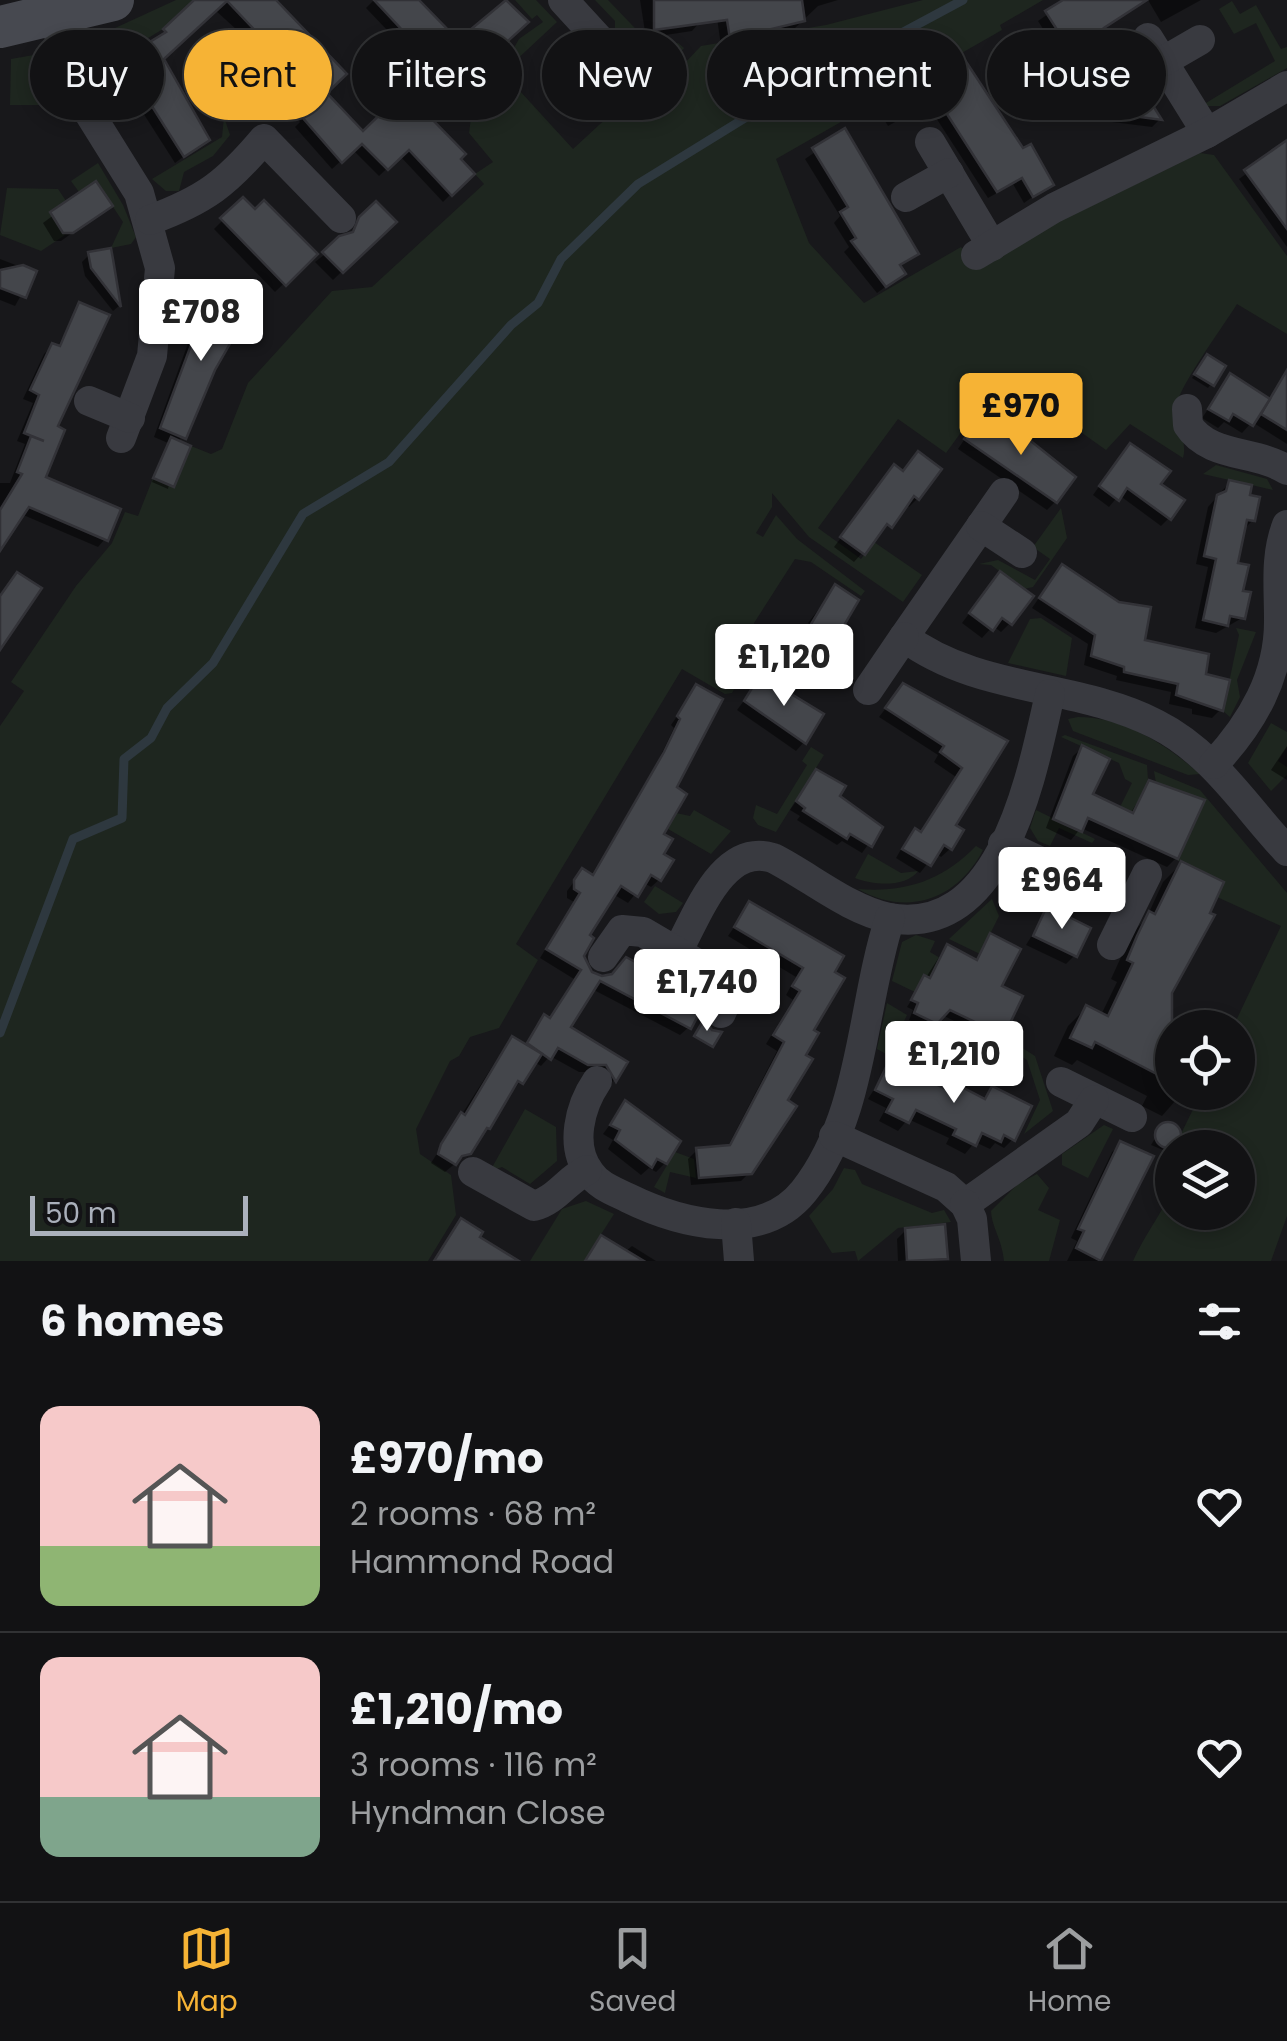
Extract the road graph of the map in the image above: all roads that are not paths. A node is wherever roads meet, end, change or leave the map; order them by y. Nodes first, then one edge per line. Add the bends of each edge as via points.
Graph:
1 (114, 0) edge
2 (562, 0) edge
3 (53, 17) junction
4 (0, 28) edge
5 (590, 30) edge
6 (1200, 40) dead end
7 (1287, 86) edge
8 (1206, 133) junction
9 (930, 142) dead end
10 (950, 174) junction
11 (906, 197) dead end
12 (341, 218) dead end
13 (150, 220) junction
14 (89, 401) dead end
15 (1188, 409) dead end
16 (1287, 470) edge
17 (1004, 493) dead end
18 (1287, 525) edge
19 (981, 526) junction
20 (1022, 553) dead end
21 (904, 638) junction
22 (868, 690) dead end
23 (1050, 694) junction
24 (1214, 764) junction
25 (1003, 844) junction
26 (1287, 851) edge
27 (1147, 874) dead end
28 (1132, 905) junction
29 (890, 918) junction
30 (1112, 945) dead end
31 (677, 952) junction
32 (603, 957) dead end
33 (721, 1014) dead end
34 (597, 1081) dead end
35 (1060, 1082) dead end
36 (1094, 1100) junction
37 (1132, 1117) dead end
38 (834, 1136) junction
39 (587, 1170) junction
40 (473, 1172) dead end
41 (965, 1204) junction
42 (736, 1223) junction
43 (739, 1261) edge
44 (976, 1261) edge

1 - 3 street
2 - 5 street
3 - 4 street
3 - 13 street via 81,100
6 - 8 street via 1155,50
7 - 8 street
8 - 10 street via 984,250
9 - 10 street
10 - 11 street
12 - 13 street via 255,127 221,187
13 - 14 street via 160,313 126,428
15 - 16 street via 1199,455 1264,457
17 - 19 street
18 - 24 street via 1278,557 1278,645 1267,687 1246,727
19 - 20 street
19 - 21 street
21 - 22 street
21 - 23 street via 979,676
23 - 24 street via 1091,700 1155,723
23 - 25 street
24 - 26 street
25 - 28 street
25 - 29 street via 986,882 966,899 937,912
27 - 28 street
28 - 30 street
29 - 31 street via 774,858 753,855 721,876
29 - 38 street
31 - 32 street via 630,929 616,935
31 - 33 street via 729,986
34 - 39 street via 579,1116
35 - 36 street
36 - 37 street
36 - 41 street via 1079,1123
38 - 41 street via 946,1187
38 - 42 street via 797,1199 775,1214
39 - 40 street via 534,1206
39 - 42 street via 599,1184 670,1215
41 - 44 street
42 - 43 street

